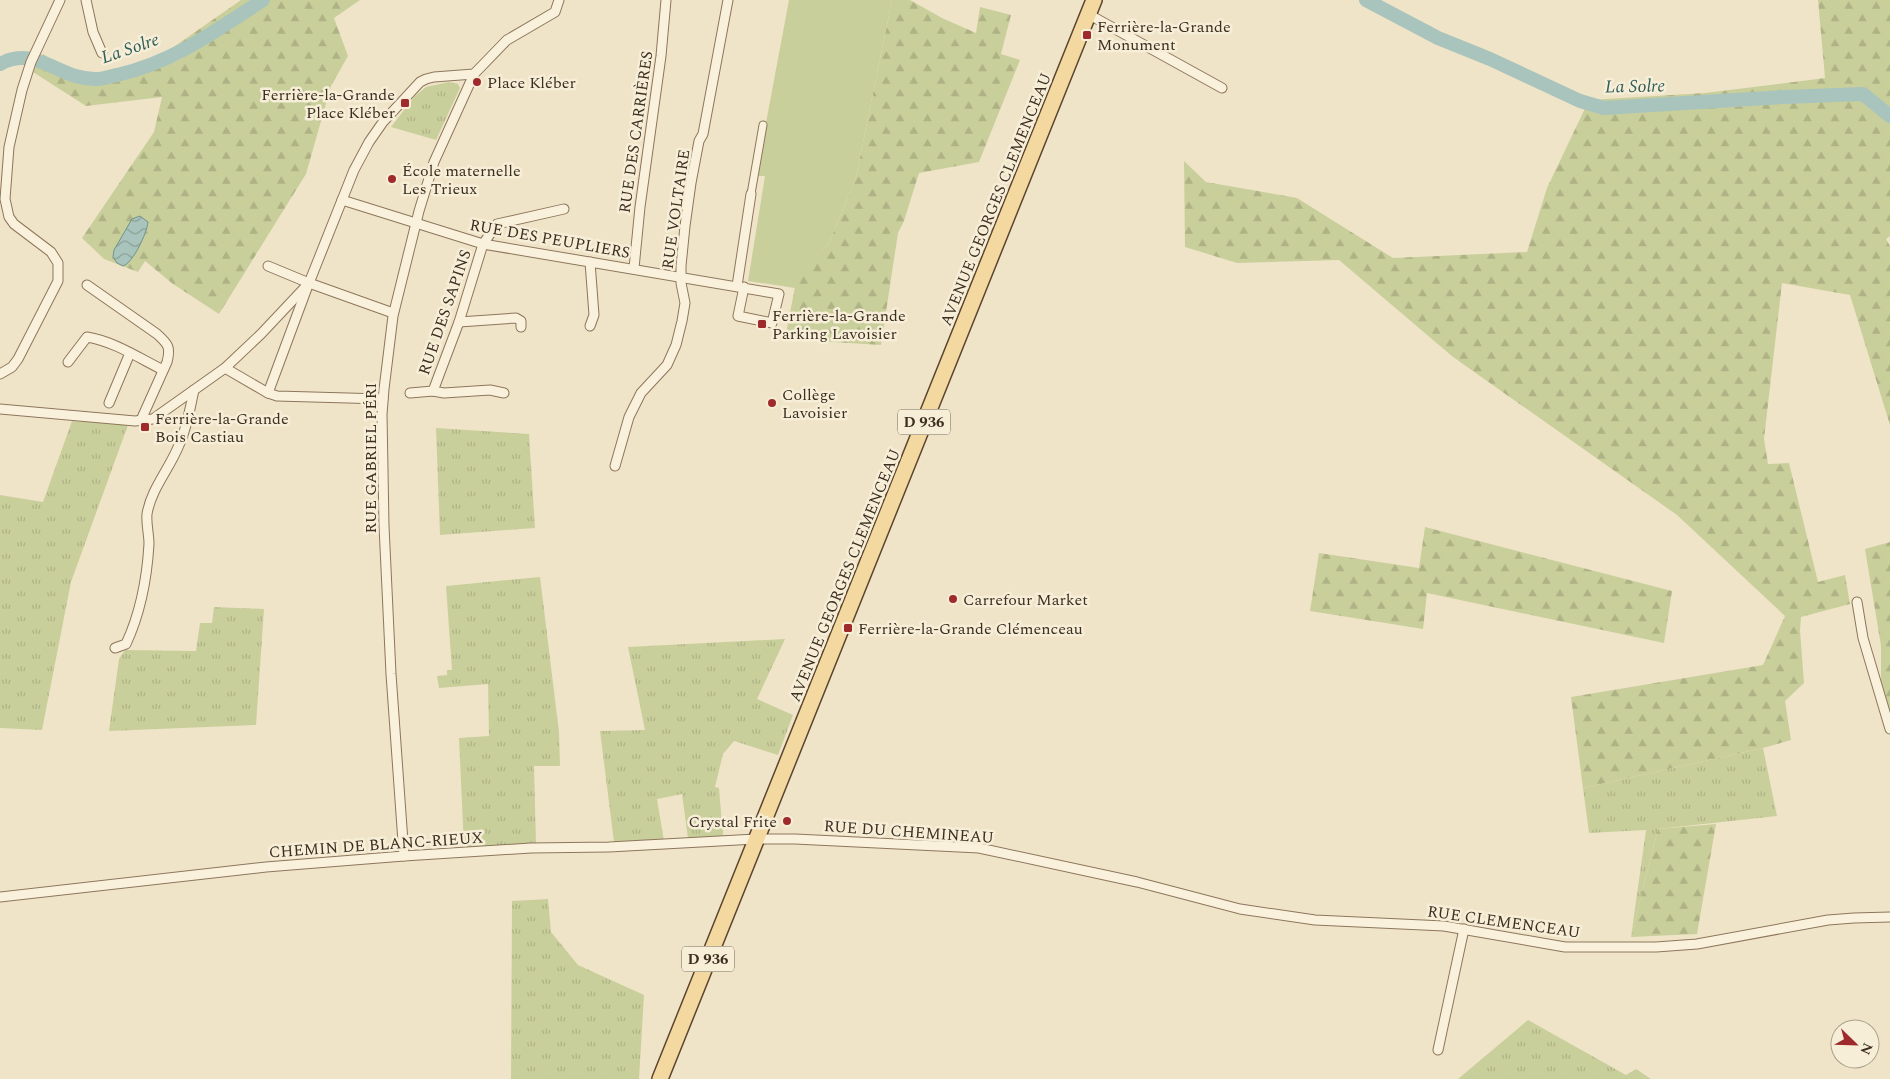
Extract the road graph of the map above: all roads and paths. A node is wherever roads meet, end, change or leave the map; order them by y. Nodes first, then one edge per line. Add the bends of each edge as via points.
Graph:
1 (60, 0) edge
2 (86, 0) edge
3 (559, 0) edge
4 (666, 0) edge
5 (728, 0) edge
6 (1089, 5) edge
7 (102, 53) dead end
8 (474, 74) junction
9 (1222, 88) dead end
10 (763, 125) dead end
11 (750, 194) joint
12 (342, 200) junction
13 (564, 209) dead end
14 (416, 223) junction
15 (483, 244) junction
16 (590, 262) junction
17 (268, 266) dead end
18 (634, 268) junction
19 (681, 276) junction
20 (309, 283) junction
21 (86, 285) dead end
22 (741, 286) junction
23 (393, 314) junction
24 (459, 322) junction
25 (590, 326) dead end
26 (521, 328) dead end
27 (130, 353) junction
28 (68, 362) dead end
29 (226, 368) junction
30 (163, 370) junction
31 (0, 374) edge
32 (194, 390) junction
33 (433, 391) junction
34 (268, 393) junction
35 (410, 393) dead end
36 (504, 393) dead end
37 (383, 399) junction
38 (109, 403) dead end
39 (0, 409) edge
40 (141, 420) junction
41 (614, 466) dead end
42 (1857, 602) dead end
43 (114, 648) dead end
44 (1890, 729) edge
45 (756, 839) junction
46 (404, 856) junction
47 (0, 897) edge
48 (1204, 900) joint
49 (1890, 917) edge
50 (1464, 929) junction
51 (1438, 1050) dead end
52 (660, 1079) edge

1 - 31 street via 32,59 22,90 9,147 6,199 9,217 14,224 51,252 58,263 58,281 18,359
2 - 7 street via 93,32
3 - 8 street, RUE GABRIEL PÉRI via 555,12 507,40
4 - 18 street, RUE DES CARRIÈRES
5 - 19 street, RUE VOLTAIRE via 691,183
6 - 9 street
6 - 45 main road, AVENUE GEORGES CLEMENCEAU / D 936 via 1038,144
8 - 12 street via 434,77 420,82 369,142
8 - 14 street, RUE GABRIEL PÉRI via 434,162
10 - 11 street
11 - 22 street
12 - 14 street, RUE DES PEUPLIERS
12 - 20 street
13 - 15 street, RUE DES SAPINS via 497,224
14 - 15 street, RUE DES PEUPLIERS
14 - 23 street, RUE GABRIEL PÉRI
15 - 16 street, RUE DES PEUPLIERS
15 - 24 street, RUE DES SAPINS
16 - 18 street, RUE DES PEUPLIERS
16 - 25 street via 594,315
17 - 20 street
18 - 19 street, RUE DES PEUPLIERS
19 - 22 street, RUE DES PEUPLIERS
19 - 41 street, RUE VOLTAIRE via 684,303 676,345 667,365 641,393 629,417
20 - 23 street
20 - 29 street
20 - 34 street
21 - 30 street via 167,343 170,352
22 - 22 street, RUE DES PEUPLIERS via 779,294 772,323 738,316
23 - 37 street, RUE GABRIEL PÉRI
24 - 26 street via 508,317 521,321
24 - 33 street, RUE DES SAPINS
27 - 28 street via 87,336
27 - 30 street
27 - 38 street
29 - 32 street
29 - 34 street
30 - 40 street
32 - 40 street via 153,419
32 - 43 street via 180,445 147,515 149,544 140,604 132,630 126,644
33 - 35 street
33 - 36 street via 490,390
34 - 37 street via 277,396
37 - 46 street, RUE GABRIEL PÉRI via 383,489 391,664
39 - 40 street
42 - 44 street via 1863,638
45 - 46 street, CHEMIN DE BLANC-RIEUX
45 - 48 street, RUE DU CHEMINEAU via 851,840 979,848 1062,864
45 - 52 main road, AVENUE GEORGES CLEMENCEAU / D 936
46 - 47 street, CHEMIN DE BLANC-RIEUX via 266,867
48 - 50 street, RUE CLEMENCEAU via 1315,920
49 - 50 street, RUE CLEMENCEAU via 1828,920 1697,944 1647,947 1565,947
50 - 51 street

